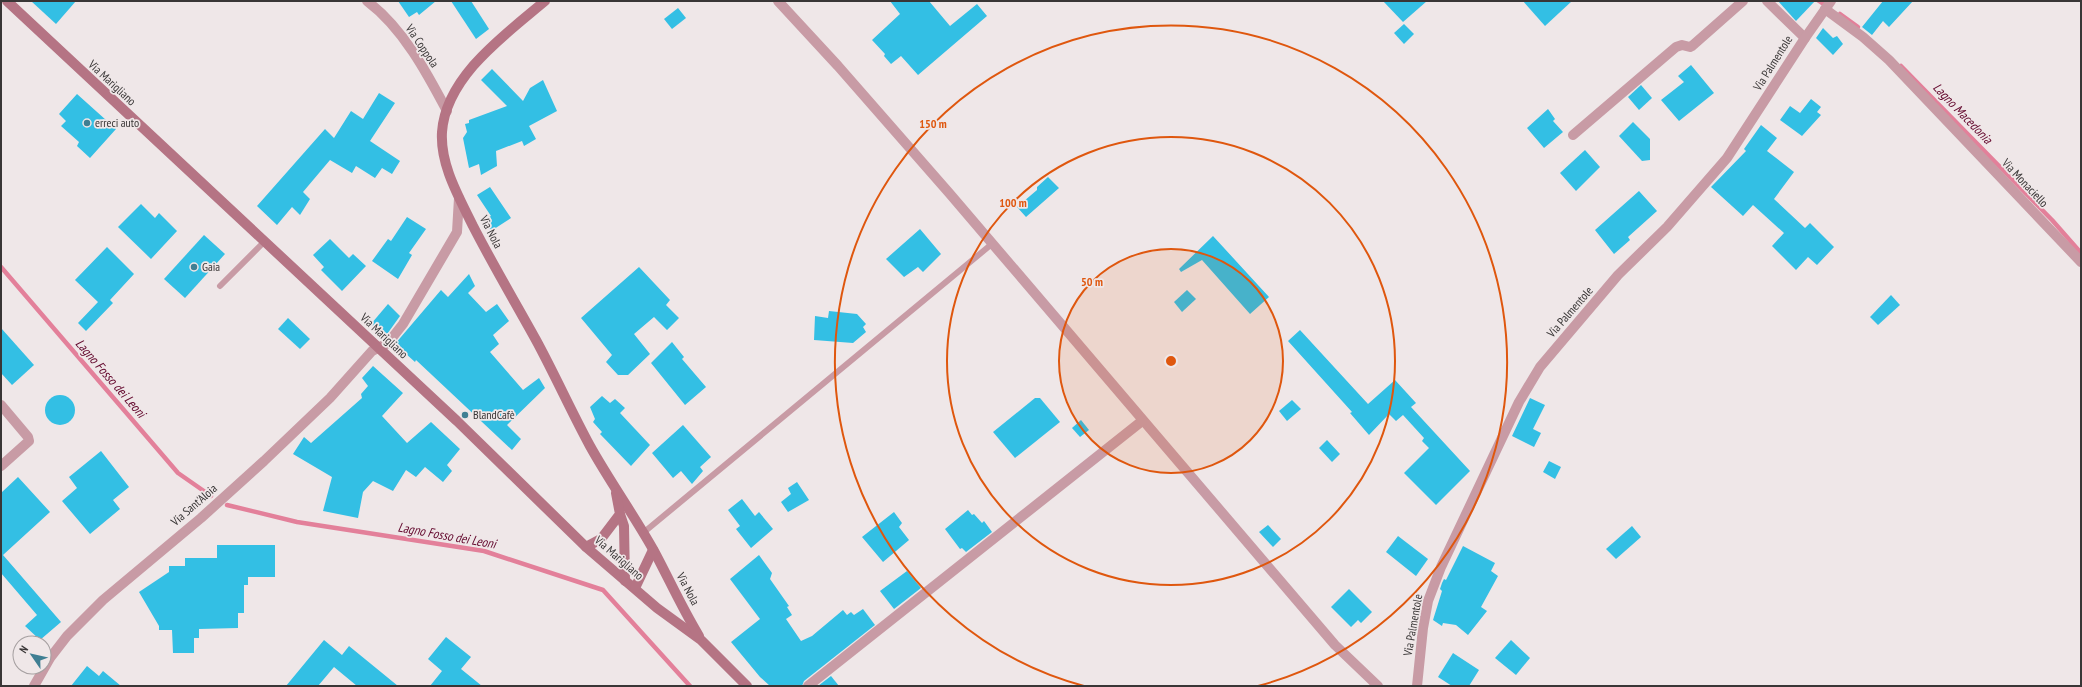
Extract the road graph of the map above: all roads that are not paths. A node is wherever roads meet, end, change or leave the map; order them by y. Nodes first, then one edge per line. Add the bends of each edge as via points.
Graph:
1 (7, 1) edge
2 (367, 1) edge
3 (545, 1) edge
4 (778, 1) edge
5 (1743, 1) edge
6 (1767, 1) edge
7 (1828, 5) edge
8 (1805, 38) junction
9 (447, 111) junction
10 (1573, 135) dead end
11 (460, 198) junction
12 (264, 242) junction
13 (992, 243) junction
14 (2081, 262) edge
15 (220, 286) dead end
16 (377, 347) junction
17 (1, 405) edge
18 (1142, 421) junction
19 (1, 466) edge
20 (615, 489) junction
21 (620, 514) junction
22 (643, 533) junction
23 (586, 546) junction
24 (654, 550) junction
25 (625, 581) junction
26 (635, 588) junction
27 (701, 640) junction
28 (34, 686) edge
29 (747, 686) edge
30 (808, 686) edge
31 (1378, 686) edge
32 (1417, 686) edge

1 - 12 street, Via Marigliano
2 - 9 street, Via Coppola via 398,31
3 - 9 street, Via Nola via 467,73 457,87
4 - 13 street
5 - 10 street via 1692,46 1676,47
6 - 8 street
7 - 8 street, Via Palmentole
7 - 14 street, Via Monaciello via 1889,60
8 - 32 street, Via Palmentole via 1727,158 1667,227 1618,275 1536,373 1519,402 1441,567 1427,608
9 - 11 street, Via Nola via 442,132 446,166
11 - 16 street, Via Sant'Aloia via 457,232 403,324 388,343
11 - 20 street, Via Nola via 494,267
12 - 15 lane
12 - 16 street, Via Marigliano
13 - 18 street
13 - 22 lane
16 - 23 street, Via Marigliano
16 - 28 street, Via Sant'Aloia via 330,398 264,461 103,600 67,636 50,658
17 - 19 street via 29,441
18 - 30 street
18 - 31 street via 1335,645
20 - 21 street, Via Nola
20 - 22 street, Via Nola
21 - 23 street via 601,539
21 - 25 street, Via Nola via 624,526
22 - 24 street, Via Nola
23 - 25 street, Via Marigliano
24 - 26 street
24 - 27 street, Via Nola
25 - 26 street, Via Marigliano
26 - 27 street, Via Marigliano via 657,608
27 - 29 street, Via Marigliano

